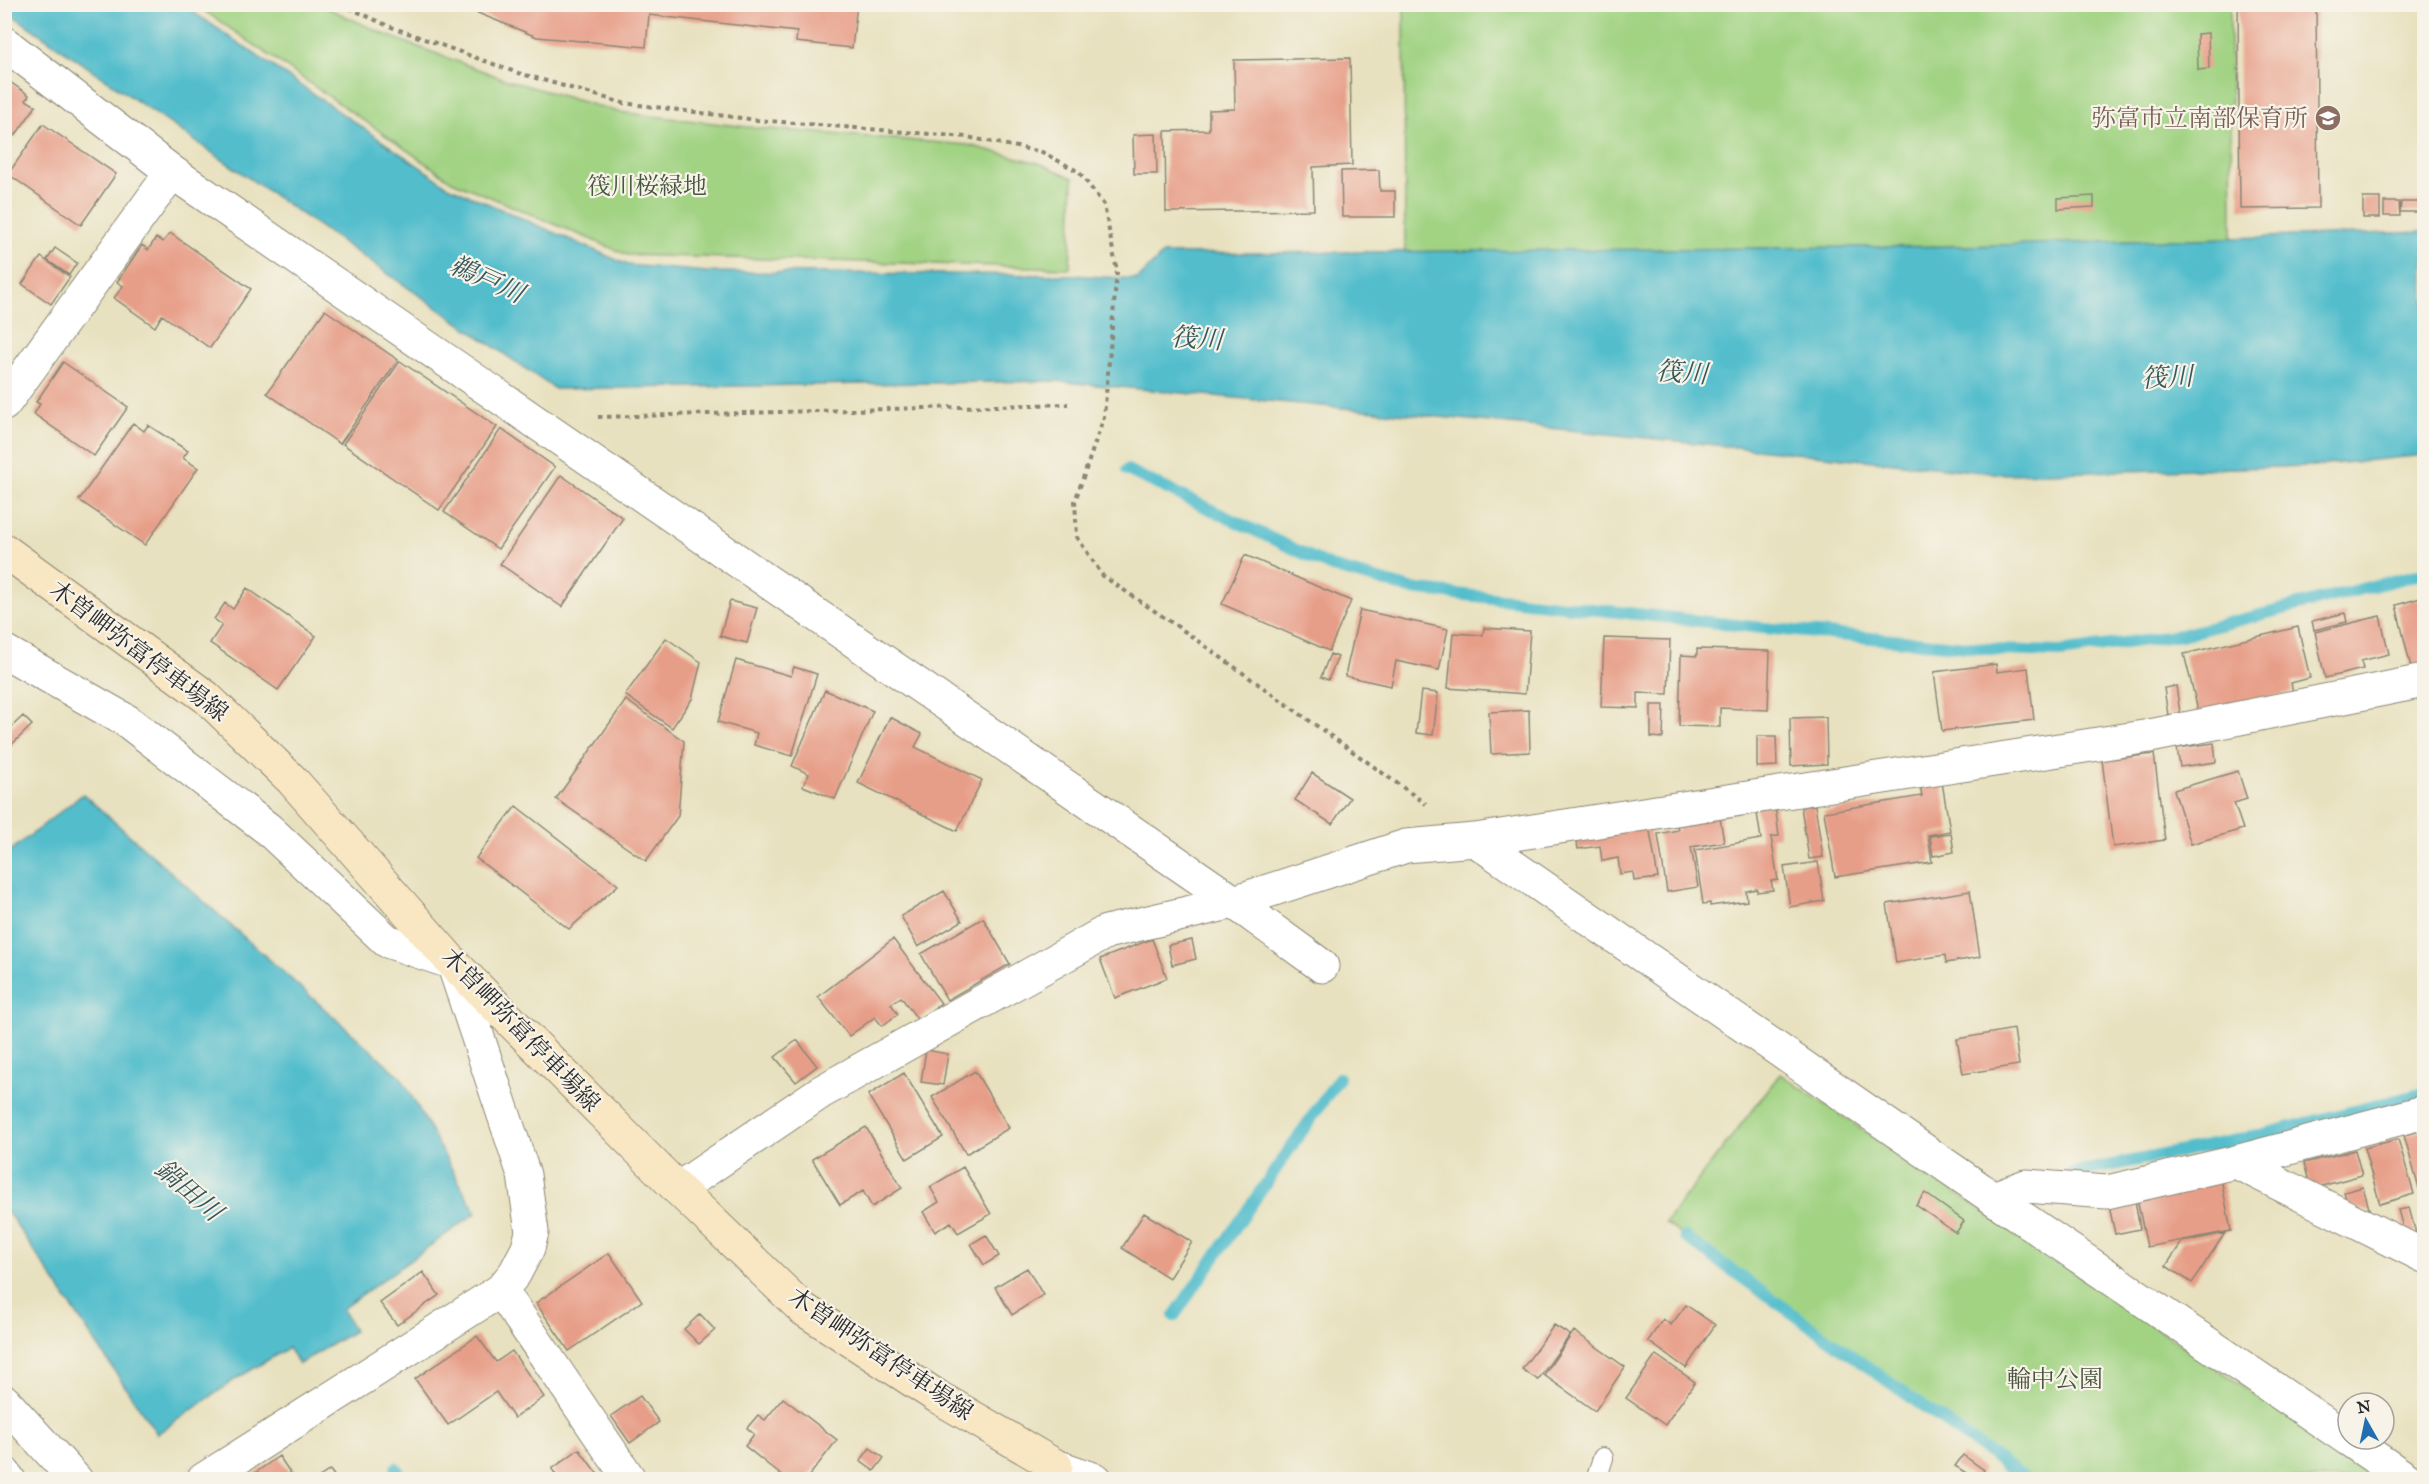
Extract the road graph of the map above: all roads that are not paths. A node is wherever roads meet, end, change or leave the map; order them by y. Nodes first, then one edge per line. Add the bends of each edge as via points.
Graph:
1 (4, 43) edge
2 (172, 172) junction
3 (4, 404) edge
4 (4, 550) edge
5 (4, 651) edge
6 (2424, 681) edge
7 (1475, 840) junction
8 (1233, 902) junction
9 (453, 963) junction
10 (1322, 966) dead end
11 (2424, 1112) edge
12 (2236, 1162) junction
13 (678, 1189) junction
14 (1993, 1198) junction
15 (2424, 1256) edge
16 (501, 1290) junction
17 (4, 1401) edge
18 (2336, 1431) edge
19 (2366, 1451) edge
20 (1603, 1458) dead end
21 (4, 1473) edge
22 (1057, 1475) edge
23 (9, 1479) edge
24 (76, 1479) edge
25 (203, 1479) edge
26 (630, 1479) edge
27 (1096, 1479) edge
28 (1596, 1479) edge
29 (2408, 1479) edge

1 - 2 street
2 - 3 street
2 - 8 street
4 - 9 main road, 木曽岬弥富停車場線 via 206,697 292,780
5 - 9 street via 146,735 268,829 387,941
6 - 7 street via 2150,736
7 - 8 street via 1406,846
7 - 14 street
8 - 10 street
8 - 13 street via 1106,932 821,1092
9 - 13 main road, 木曽岬弥富停車場線
9 - 16 street via 526,1186 532,1232 515,1273
11 - 12 street
12 - 14 street via 2107,1192 2026,1186
12 - 15 street
13 - 22 main road, 木曽岬弥富停車場線 via 804,1309
14 - 18 street
16 - 25 street
16 - 26 street
17 - 24 street
19 - 29 street
20 - 28 lane
21 - 23 street
22 - 27 street

